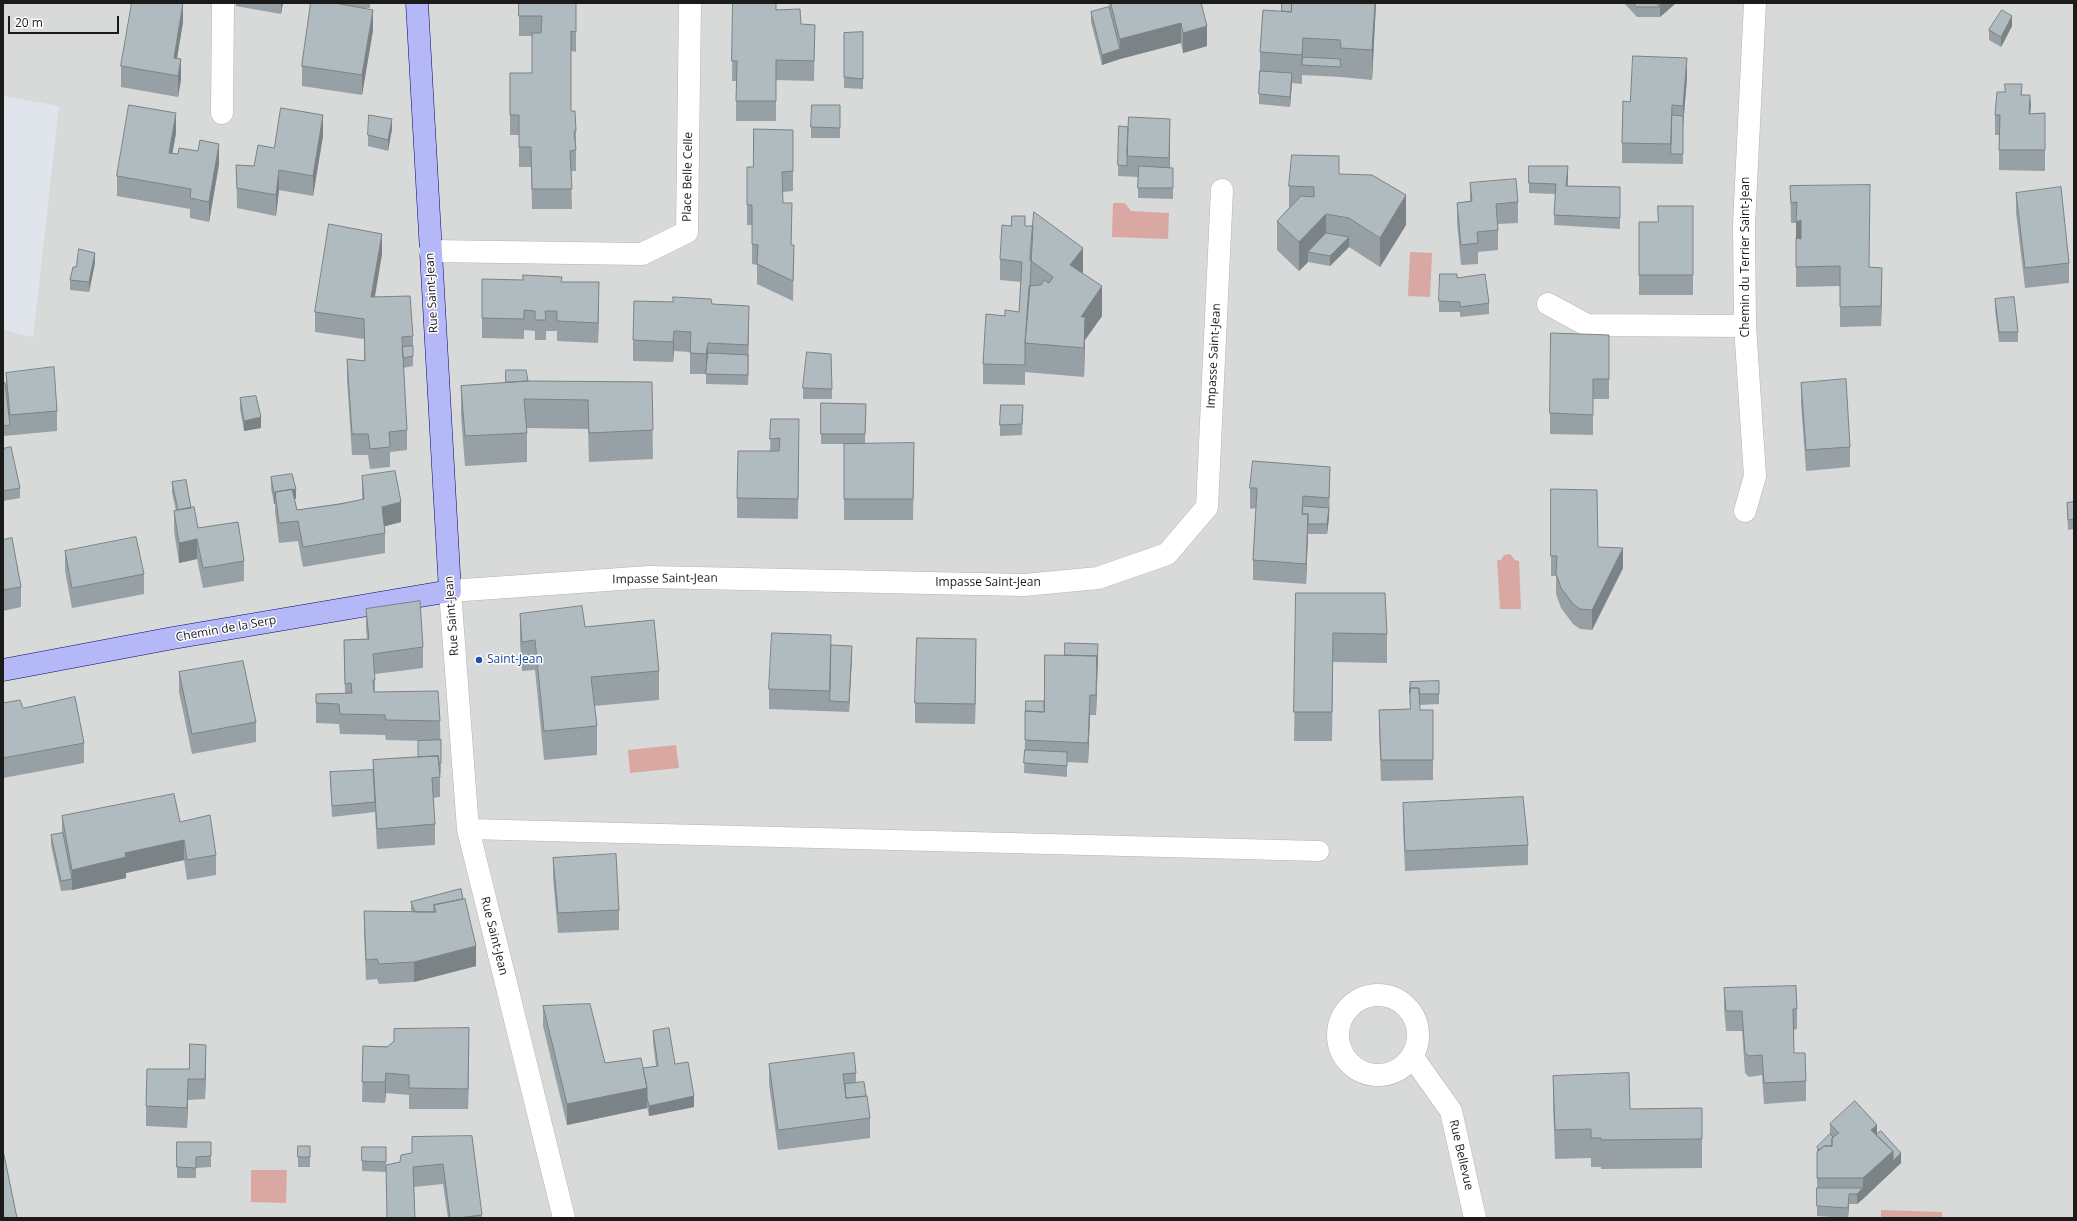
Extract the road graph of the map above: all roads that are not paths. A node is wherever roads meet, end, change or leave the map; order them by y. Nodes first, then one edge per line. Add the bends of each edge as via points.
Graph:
1 (223, 3) edge
2 (417, 3) edge
3 (690, 3) edge
4 (1756, 3) edge
5 (222, 113) dead end
6 (1222, 190) dead end
7 (430, 251) junction
8 (1548, 304) dead end
9 (1745, 326) junction
10 (1745, 510) dead end
11 (450, 591) junction
12 (3, 670) edge
13 (468, 829) junction
14 (1319, 851) dead end
15 (1412, 1056) dead end
16 (564, 1218) edge
17 (1475, 1218) edge

1 - 5 street
2 - 7 street, Rue Saint-Jean
3 - 7 street, Place Belle Celle via 687,232 642,254
4 - 9 street, Chemin du Terrier Saint-Jean via 1744,224
6 - 11 street, Impasse Saint-Jean via 1207,507 1167,554 1098,578 1024,585 649,577
7 - 11 street, Rue Saint-Jean
8 - 9 street via 1587,325
9 - 10 street, Chemin du Terrier Saint-Jean via 1755,476
11 - 12 street, Chemin de la Serp
11 - 13 street, Rue Saint-Jean
13 - 14 lane
13 - 16 street, Rue Saint-Jean
15 - 17 street, Rue Bellevue via 1451,1112

